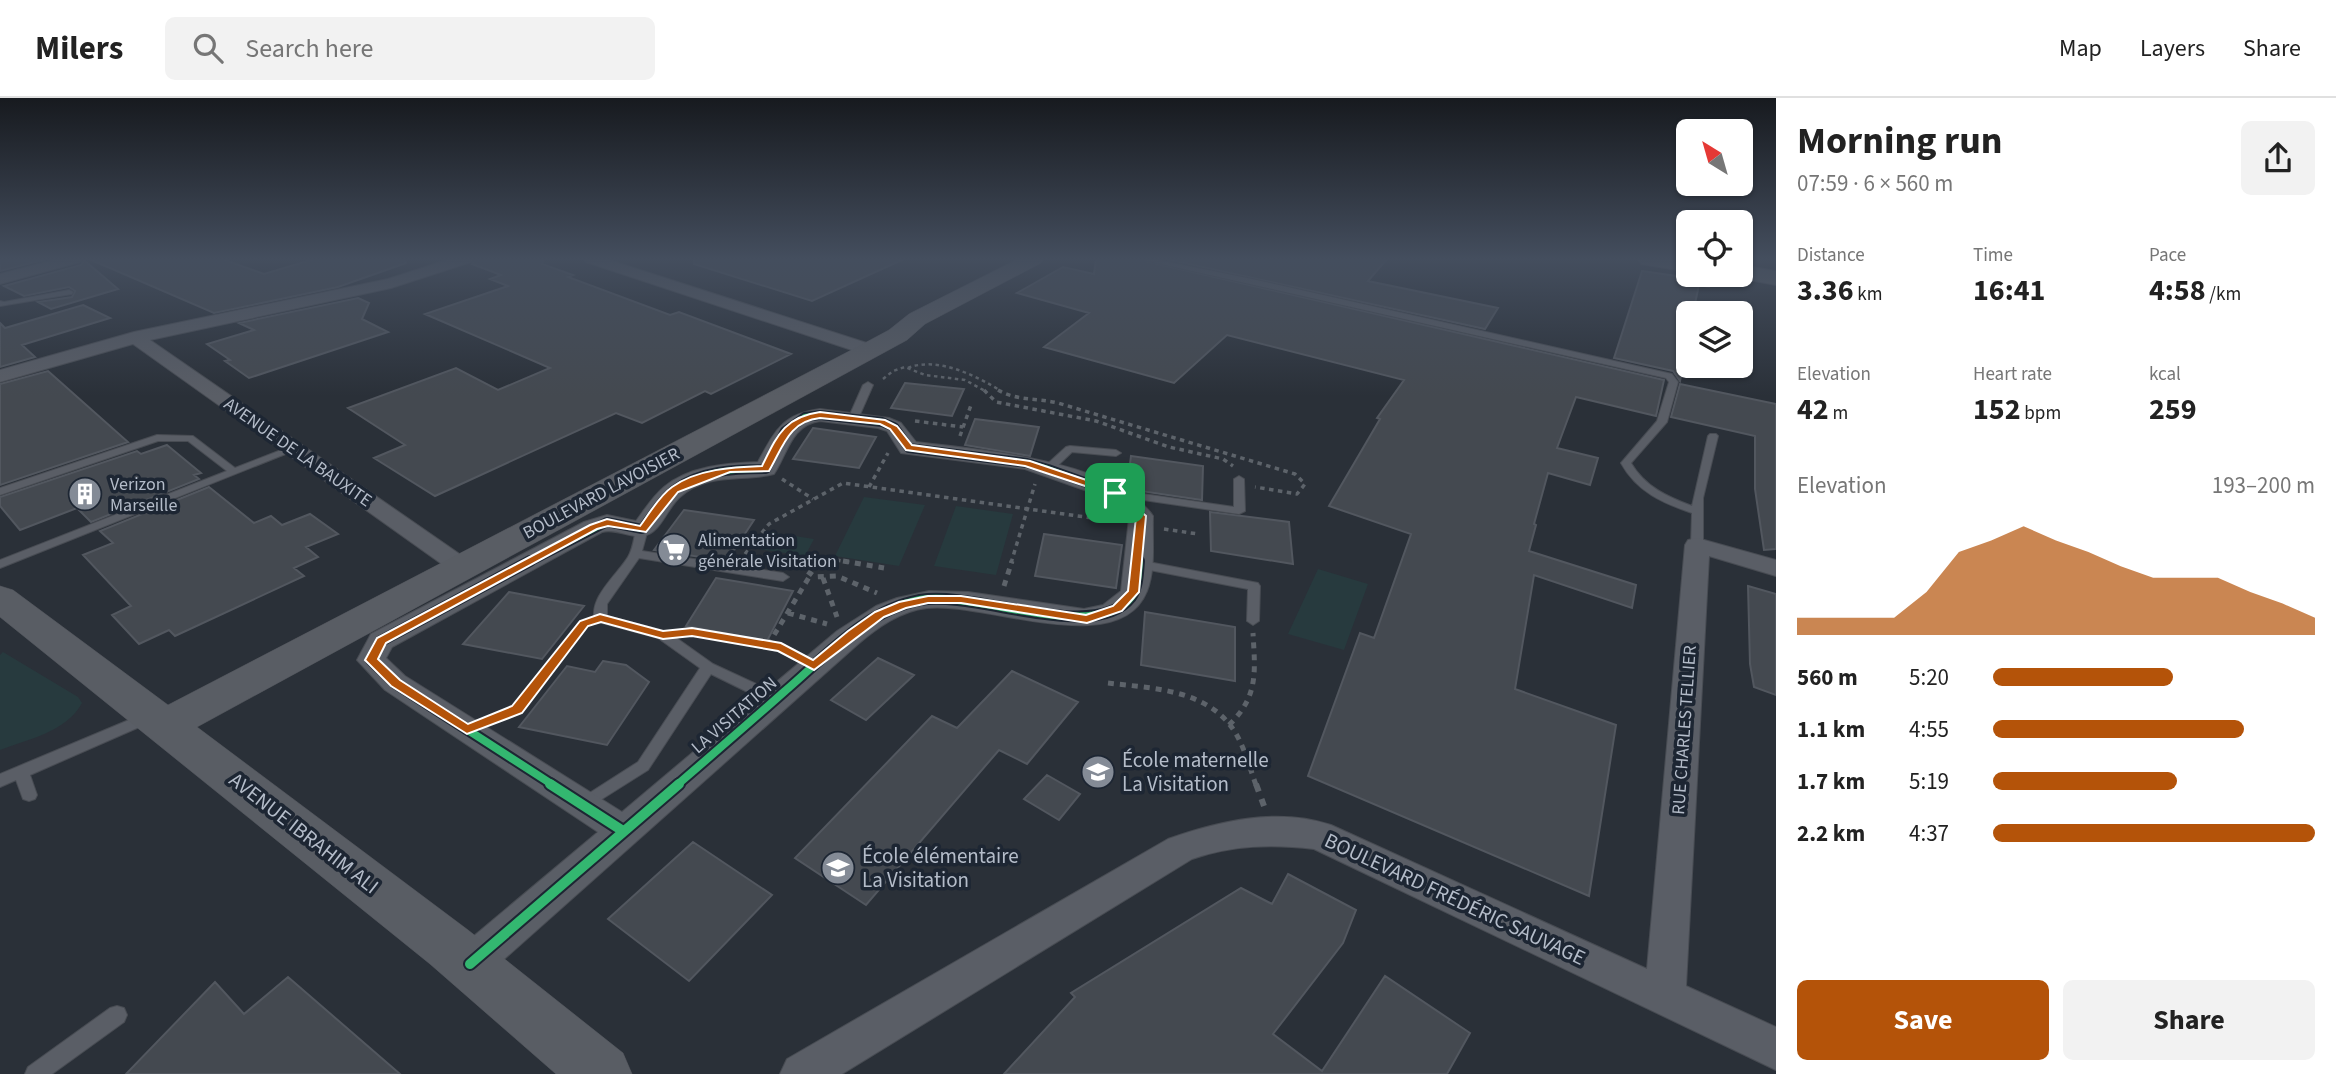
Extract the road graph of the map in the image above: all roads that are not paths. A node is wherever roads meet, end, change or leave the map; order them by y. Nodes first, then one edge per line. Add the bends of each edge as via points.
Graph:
1 (286, 305) edge
2 (731, 305) edge
3 (923, 305) edge
4 (945, 305) edge
5 (1355, 305) edge
6 (134, 337) junction
7 (862, 347) junction
8 (0, 376) edge
9 (868, 385) road end
10 (853, 419) junction
11 (1713, 436) dead end
12 (293, 449) junction
13 (1116, 453) dead end
14 (1044, 468) junction
15 (234, 472) junction
16 (1239, 482) road end
17 (0, 492) edge
18 (1115, 493) junction
19 (1699, 512) junction
20 (639, 542) junction
21 (1697, 545) junction
22 (454, 561) junction
23 (0, 564) edge
24 (1137, 564) junction
25 (1776, 568) edge
26 (783, 577) dead end
27 (0, 598) edge
28 (1253, 621) road end
29 (708, 667) junction
30 (775, 699) junction
31 (155, 717) junction
32 (21, 772) junction
33 (0, 781) edge
34 (29, 795) dead end
35 (583, 805) junction
36 (623, 831) junction
37 (470, 964) junction
38 (1665, 997) junction
39 (117, 1015) dead end
40 (1776, 1049) edge
41 (36, 1074) edge
42 (602, 1074) edge
43 (802, 1074) edge

1 - 6 street
2 - 7 street
3 - 7 street, BOULEVARD LAVOISIER via 900,316
4 - 7 street, BOULEVARD LAVOISIER via 898,335
5 - 19 lane via 1669,376 1674,382 1662,422 1626,463 1643,485 1666,500
6 - 8 street
6 - 12 street, AVENUE DE LA BAUXITE
7 - 22 street, BOULEVARD LAVOISIER
9 - 10 lane
10 - 14 street via 890,428 909,448
10 - 20 street via 806,417 785,431 766,469 730,470 675,489
11 - 19 lane via 1698,498
12 - 15 lane
12 - 22 street, AVENUE DE LA BAUXITE
13 - 14 lane via 1070,449
14 - 18 street
15 - 17 lane via 190,438 157,438
15 - 23 lane
16 - 18 lane via 1238,512
18 - 24 street, LA VISITATION via 1141,516
19 - 21 lane
20 - 26 lane via 733,569
20 - 29 lane via 601,604 600,618 663,635
20 - 35 street via 607,522 593,527 381,641 371,660 396,683
21 - 25 street
21 - 38 street, RUE CHARLES TELLIER
22 - 31 street, BOULEVARD LAVOISIER
24 - 28 lane via 1254,586
24 - 30 street, LA VISITATION via 1134,592 1117,609 1087,619 961,599 903,605 844,633
27 - 31 street, AVENUE IBRAHIM ALI
29 - 30 lane
29 - 35 lane via 643,766
30 - 36 street, LA VISITATION
31 - 32 lane
31 - 37 street, AVENUE IBRAHIM ALI
32 - 33 lane
32 - 34 lane
35 - 36 street
36 - 37 street, LA VISITATION
37 - 42 street, AVENUE IBRAHIM ALI
38 - 40 street, BOULEVARD FRÉDÉRIC SAUVAGE
38 - 43 street, BOULEVARD FRÉDÉRIC SAUVAGE via 1319,835 1242,831 1180,849
39 - 41 lane

